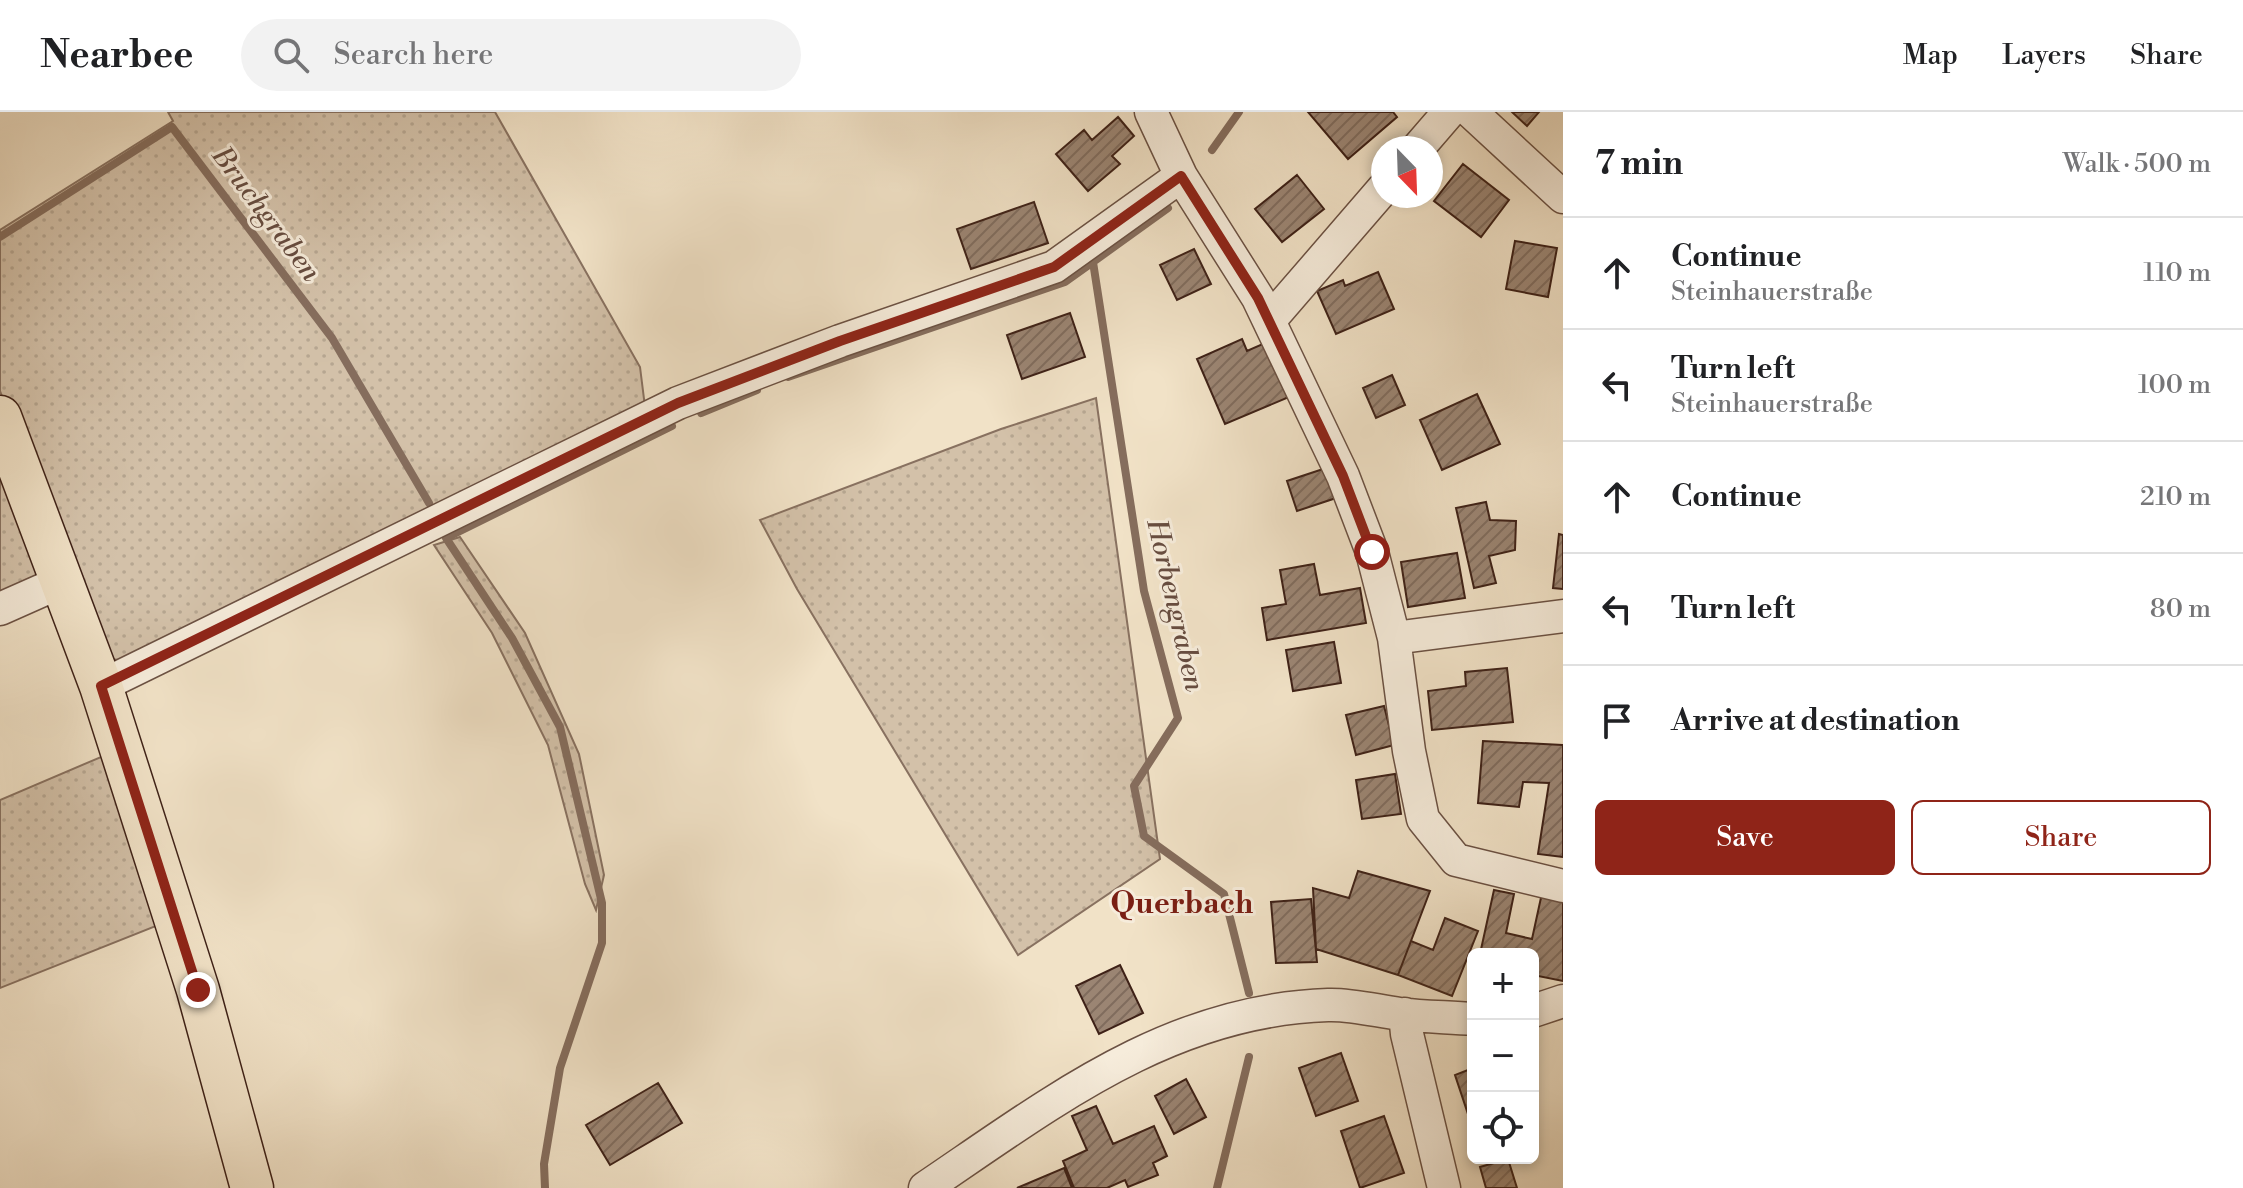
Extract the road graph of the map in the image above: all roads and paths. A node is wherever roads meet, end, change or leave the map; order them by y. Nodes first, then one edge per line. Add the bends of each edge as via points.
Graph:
1 (1151, 112) edge
2 (1449, 112) edge
3 (1471, 112) edge
4 (1428, 136) edge
5 (1181, 176) junction
6 (1563, 197) edge
7 (1371, 203) edge
8 (1269, 321) junction
9 (0, 417) edge
10 (63, 581) junction
11 (0, 609) edge
12 (1563, 616) edge
13 (1394, 638) junction
14 (101, 686) junction
15 (1563, 886) edge
16 (1563, 1001) edge
17 (1539, 1009) edge
18 (1405, 1014) junction
19 (1467, 1019) edge
20 (252, 1188) edge
21 (925, 1188) edge
22 (1444, 1188) edge

1 - 5 street
2 - 4 street
3 - 6 street
5 - 8 street
5 - 14 street via 1054,267 678,403
7 - 8 street
8 - 13 street via 1348,489 1372,552
9 - 10 main road
10 - 11 street
10 - 14 main road
12 - 13 street
13 - 15 street via 1423,819 1456,860
14 - 20 main road via 198,990
16 - 17 street
18 - 19 street
18 - 21 street via 1331,1004 1269,1009 1179,1034 1084,1081
18 - 22 street

